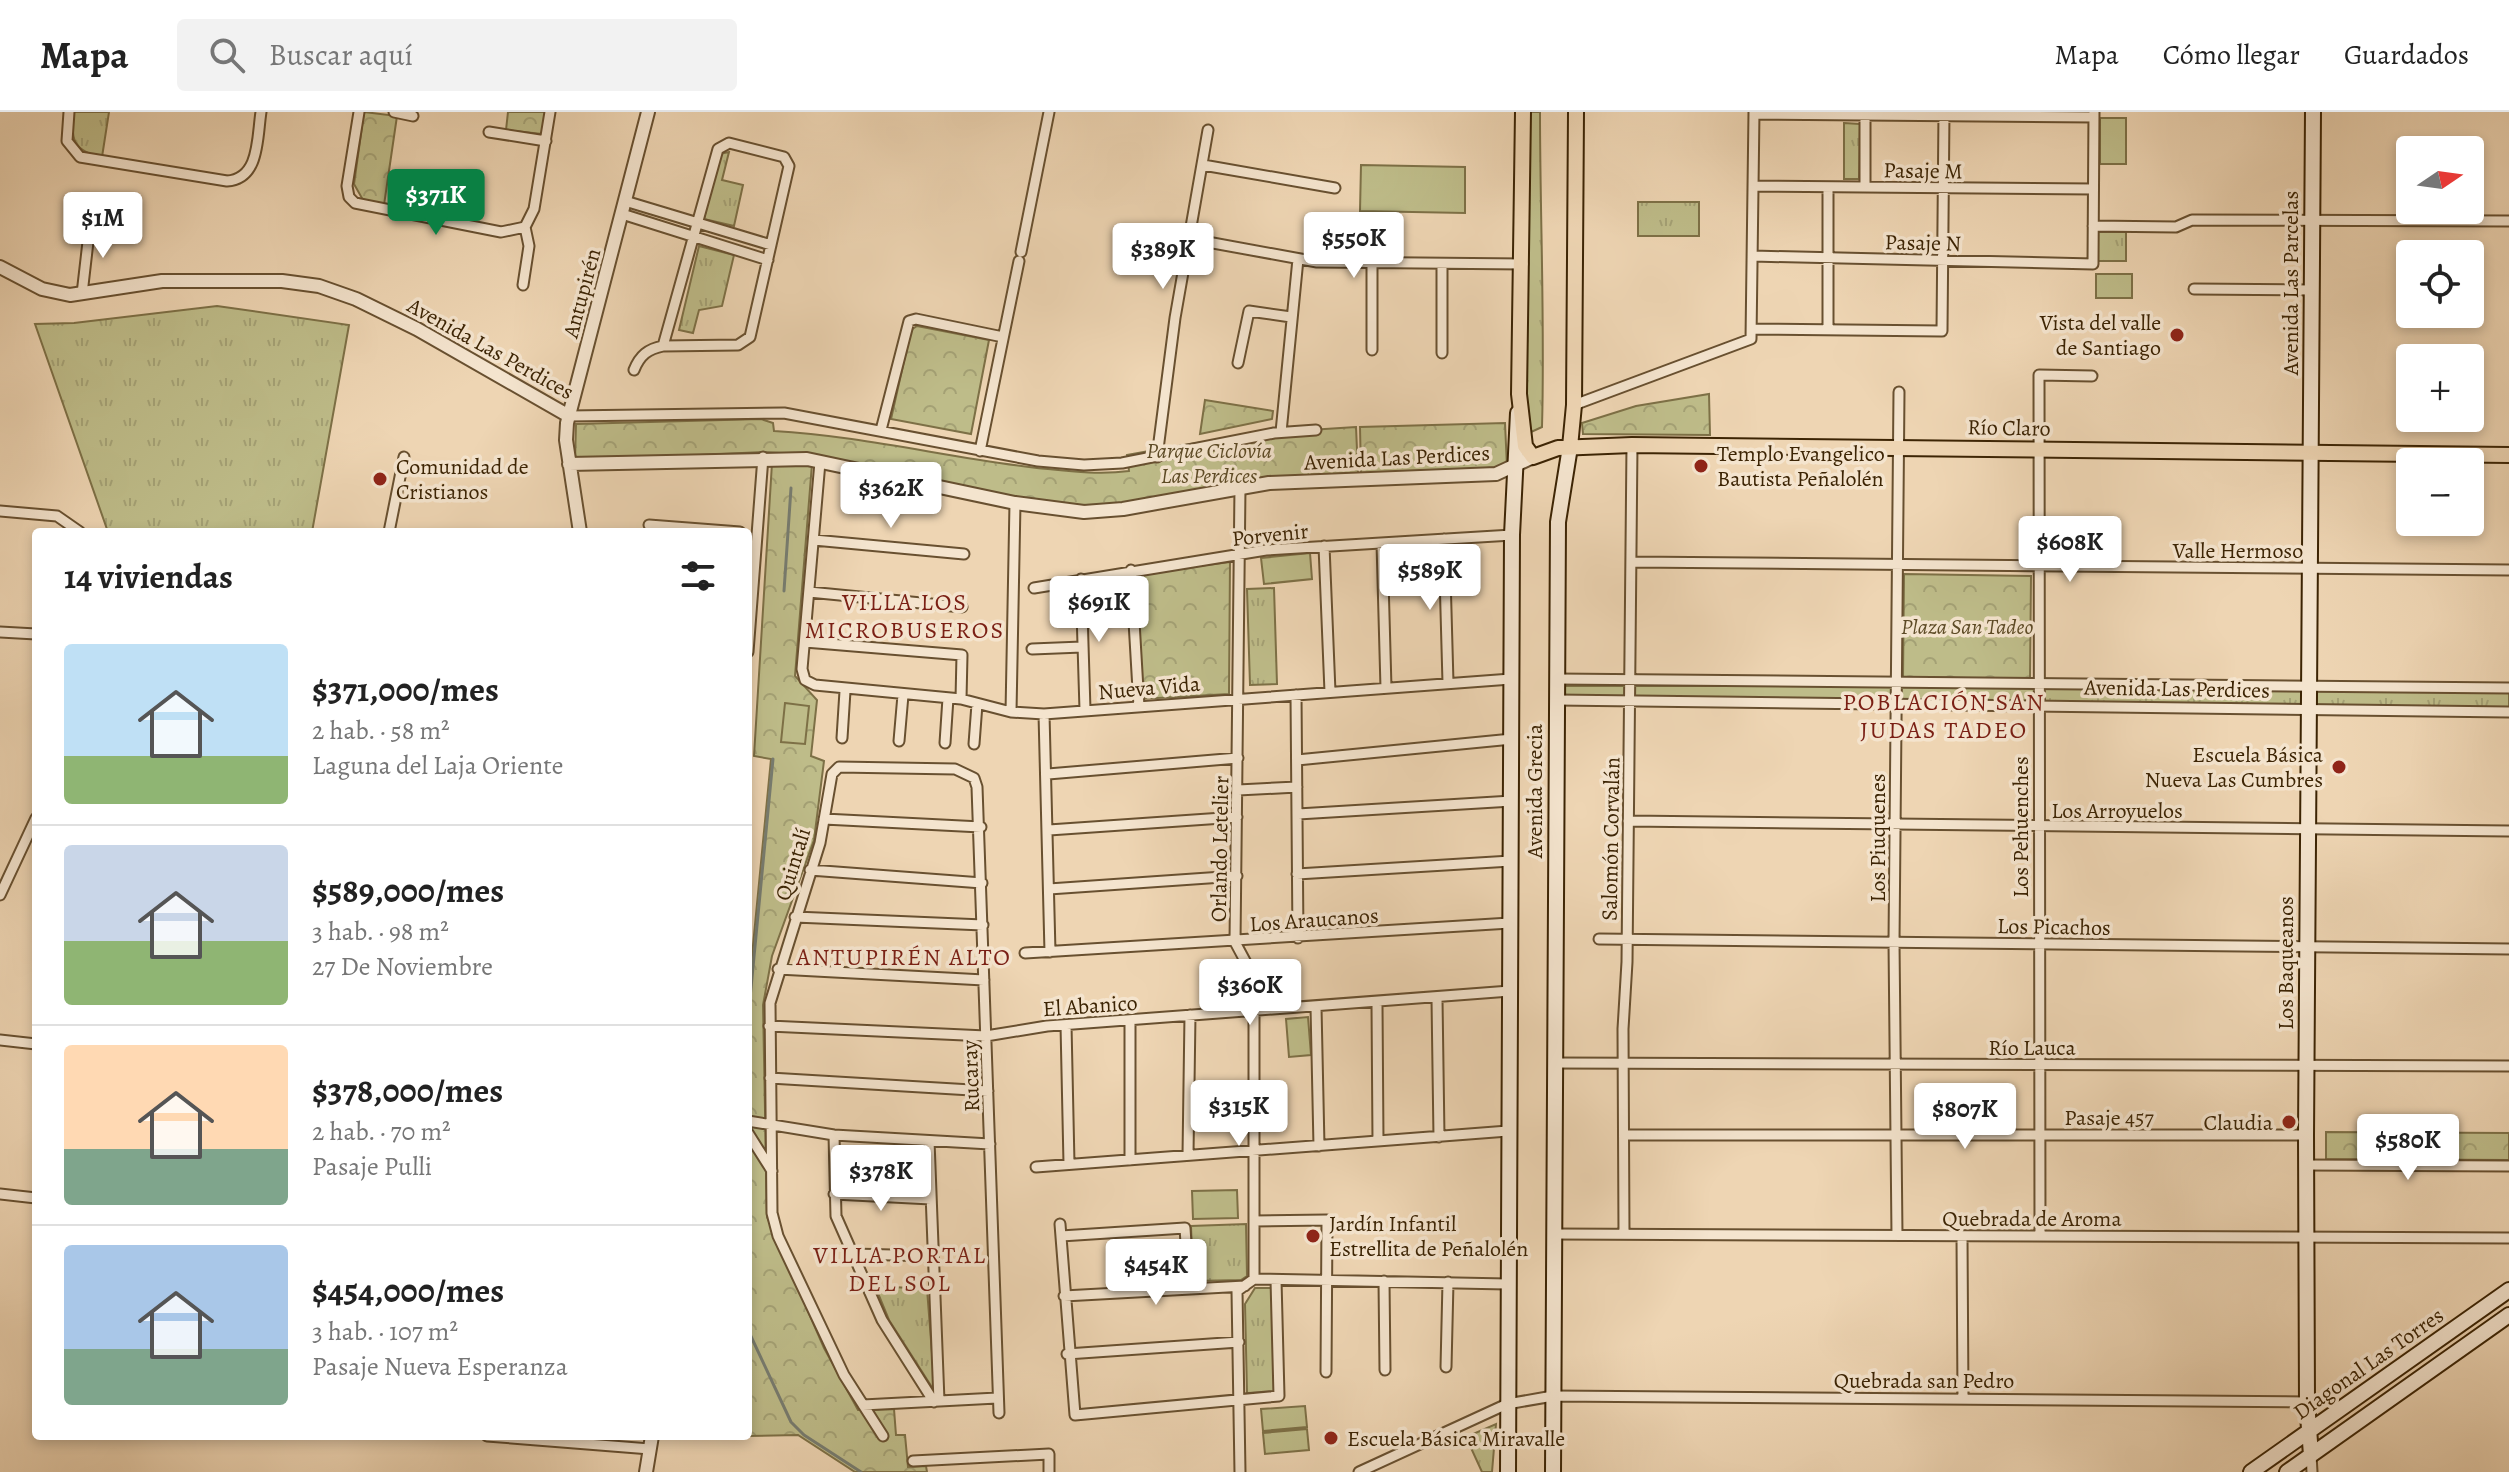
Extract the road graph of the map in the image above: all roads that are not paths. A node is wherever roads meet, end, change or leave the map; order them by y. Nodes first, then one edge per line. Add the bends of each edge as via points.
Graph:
1 (69, 112) edge
2 (261, 112) edge
3 (359, 112) edge
4 (394, 112) edge
5 (550, 112) edge
6 (648, 112) edge
7 (1049, 112) edge
8 (1523, 112) edge
9 (1576, 112) edge
10 (2313, 112) edge
11 (1754, 113) edge
12 (1865, 113) edge
13 (1944, 114) edge
14 (2094, 114) edge
15 (413, 116) dead end
16 (1208, 130) dead end
17 (489, 132) dead end
18 (546, 141) junction
19 (1203, 165) junction
20 (1754, 186) junction
21 (1828, 187) junction
22 (1865, 187) junction
23 (1335, 188) dead end
24 (1944, 188) junction
25 (2093, 189) junction
26 (624, 207) junction
27 (698, 220) junction
28 (2312, 220) junction
29 (2509, 221) edge
30 (2093, 226) junction
31 (525, 227) junction
32 (89, 233) dead end
33 (693, 239) junction
34 (1191, 239) junction
35 (771, 245) junction
36 (1753, 256) junction
37 (1828, 258) junction
38 (1298, 259) junction
39 (768, 260) junction
40 (1943, 260) junction
41 (1372, 264) junction
42 (1442, 264) junction
43 (1523, 264) junction
44 (0, 267) edge
45 (523, 285) dead end
46 (2194, 289) dead end
47 (2311, 290) junction
48 (82, 294) junction
49 (1291, 317) junction
50 (1753, 329) junction
51 (1828, 330) junction
52 (1003, 337) junction
53 (663, 346) junction
54 (1372, 350) dead end
55 (1442, 353) dead end
56 (1238, 363) dead end
57 (634, 370) dead end
58 (2092, 376) dead end
59 (1899, 392) dead end
60 (1519, 394) junction
61 (1574, 405) junction
62 (569, 416) junction
63 (881, 430) junction
64 (1316, 430) dead end
65 (1281, 432) junction
66 (1632, 445) junction
67 (1570, 447) junction
68 (1898, 448) junction
69 (2039, 449) junction
70 (980, 451) junction
71 (2310, 454) junction
72 (2509, 455) edge
73 (404, 457) dead end
74 (763, 457) junction
75 (1157, 457) junction
76 (1533, 457) junction
77 (820, 462) junction
78 (569, 464) junction
79 (1514, 467) junction
80 (1240, 487) junction
81 (1015, 503) junction
82 (0, 511) edge
83 (649, 525) dead end
84 (74, 528) edge
85 (390, 528) edge
86 (579, 528) edge
87 (688, 528) edge
88 (753, 533) edge
89 (1512, 535) junction
90 (1444, 539) junction
91 (814, 540) junction
92 (1382, 543) junction
93 (1324, 546) junction
94 (964, 554) dead end
95 (1239, 554) junction
96 (752, 558) edge
97 (1631, 562) junction
98 (1897, 565) junction
99 (2038, 567) junction
100 (2309, 568) junction
101 (1131, 570) junction
102 (2509, 570) edge
103 (1081, 579) junction
104 (1034, 588) dead end
105 (809, 592) junction
106 (962, 607) dead end
107 (0, 632) edge
108 (32, 634) edge
109 (805, 642) junction
110 (1082, 647) junction
111 (1032, 649) dead end
112 (1511, 679) junction
113 (1557, 679) junction
114 (1630, 679) junction
115 (1896, 681) junction
116 (1448, 683) junction
117 (2037, 683) junction
118 (2309, 686) junction
119 (1386, 688) junction
120 (2509, 688) edge
121 (845, 691) junction
122 (1330, 692) junction
123 (903, 695) junction
124 (1296, 695) junction
125 (948, 698) junction
126 (1238, 698) junction
127 (961, 699) junction
128 (1557, 700) junction
129 (1630, 701) junction
130 (977, 704) junction
131 (2037, 706) junction
132 (1139, 707) junction
133 (1896, 707) junction
134 (2309, 709) junction
135 (1085, 710) junction
136 (1011, 712) junction
137 (2509, 712) edge
138 (1044, 714) junction
139 (842, 738) dead end
140 (1512, 739) junction
141 (899, 741) dead end
142 (945, 743) dead end
143 (974, 744) dead end
144 (1238, 758) junction
145 (1297, 760) junction
146 (1048, 774) junction
147 (977, 787) joint
148 (1297, 787) junction
149 (1238, 790) junction
150 (1512, 801) junction
151 (1298, 814) junction
152 (1237, 817) junction
153 (824, 819) junction
154 (1628, 821) junction
155 (1895, 824) junction
156 (32, 827) edge
157 (981, 827) junction
158 (2038, 827) junction
159 (2308, 828) junction
160 (1049, 830) junction
161 (2509, 831) edge
162 (1511, 861) junction
163 (810, 870) junction
164 (1297, 874) junction
165 (1237, 876) junction
166 (982, 883) junction
167 (1049, 889) junction
168 (0, 895) edge
169 (795, 917) junction
170 (1510, 923) junction
171 (983, 925) junction
172 (1298, 938) junction
173 (1599, 939) dead end
174 (1627, 939) junction
175 (1235, 942) junction
176 (1894, 942) junction
177 (2039, 944) junction
178 (2307, 947) junction
179 (2509, 949) edge
180 (1050, 952) junction
181 (1025, 953) dead end
182 (778, 969) junction
183 (984, 980) junction
184 (1510, 991) junction
185 (1437, 999) junction
186 (1377, 1004) junction
187 (1316, 1007) junction
188 (1254, 1011) junction
189 (1190, 1015) junction
190 (1130, 1020) junction
191 (1066, 1025) junction
192 (769, 1026) junction
193 (986, 1036) junction
194 (0, 1040) edge
195 (32, 1044) edge
196 (1555, 1063) junction
197 (1624, 1063) junction
198 (1897, 1064) junction
199 (2039, 1065) junction
200 (2307, 1065) junction
201 (2509, 1066) edge
202 (770, 1078) junction
203 (988, 1091) junction
204 (752, 1122) edge
205 (771, 1127) junction
206 (1508, 1131) junction
207 (834, 1135) junction
208 (1624, 1135) junction
209 (1897, 1135) junction
210 (2040, 1135) junction
211 (2306, 1135) junction
212 (1439, 1137) junction
213 (752, 1139) edge
214 (929, 1141) junction
215 (1378, 1141) junction
216 (990, 1144) junction
217 (1319, 1146) junction
218 (1255, 1150) junction
219 (1188, 1155) junction
220 (1130, 1160) junction
221 (1069, 1164) junction
222 (2306, 1165) junction
223 (2509, 1166) edge
224 (1036, 1167) dead end
225 (772, 1171) junction
226 (0, 1194) edge
227 (834, 1194) junction
228 (32, 1198) edge
229 (931, 1199) junction
230 (1254, 1221) junction
231 (1060, 1224) dead end
232 (1554, 1234) junction
233 (1624, 1234) junction
234 (1897, 1235) junction
235 (1061, 1236) junction
236 (1962, 1236) junction
237 (2040, 1236) junction
238 (2306, 1236) junction
239 (2509, 1238) edge
240 (853, 1254) junction
241 (932, 1256) junction
242 (1254, 1279) junction
243 (1276, 1280) junction
244 (1326, 1280) junction
245 (1384, 1281) junction
246 (1448, 1282) junction
247 (1507, 1284) junction
248 (1245, 1286) junction
249 (1189, 1289) junction
250 (2509, 1290) edge
251 (1064, 1296) junction
252 (2509, 1315) edge
253 (1239, 1342) junction
254 (1067, 1354) junction
255 (1446, 1367) dead end
256 (1385, 1370) dead end
257 (1326, 1372) dead end
258 (1546, 1396) junction
259 (997, 1398) junction
260 (1963, 1398) junction
261 (1240, 1400) junction
262 (936, 1402) junction
263 (2307, 1402) junction
264 (1507, 1404) junction
265 (863, 1405) junction
266 (999, 1413) dead end
267 (2309, 1431) junction
268 (883, 1436) dead end
269 (596, 1440) edge
270 (651, 1442) edge
271 (2311, 1455) junction
272 (913, 1461) dead end
273 (646, 1472) edge
274 (1049, 1472) edge
275 (1240, 1472) edge
276 (1359, 1472) edge
277 (1508, 1472) edge
278 (1553, 1472) edge
279 (2251, 1472) edge
280 (2287, 1472) edge
281 (2312, 1472) edge

1 - 2 street via 67,141 80,157 227,181 242,178 251,169
3 - 31 street via 347,180 352,200 370,209 501,232
4 - 15 street
5 - 18 street
6 - 26 street, Antupirén
7 - 52 street
8 - 43 main road, Avenida Grecia
9 - 61 main road, Avenida Grecia
10 - 28 main road, Avenida Las Parcelas
11 - 12 street
11 - 20 street
12 - 13 street
12 - 22 street
13 - 14 street
13 - 24 street
14 - 25 street
16 - 19 street
17 - 18 street
18 - 31 street via 534,209
19 - 23 street
19 - 34 street
20 - 21 street, Pasaje M
20 - 36 street
21 - 22 street, Pasaje M
21 - 37 street
22 - 24 street, Pasaje M
24 - 25 street, Pasaje M
24 - 40 street
25 - 30 street
26 - 27 street
26 - 33 street
26 - 62 street, Antupirén
27 - 33 street
27 - 35 street
27 - 35 street via 722,144 784,157 789,168
28 - 29 street
28 - 30 street
28 - 47 main road, Avenida Las Parcelas
30 - 40 street, Pasaje N via 2093,264
31 - 45 street via 529,246
32 - 48 street
33 - 39 street
33 - 53 street
34 - 38 street
34 - 75 street
35 - 39 street
36 - 37 street, Pasaje N
36 - 50 street
37 - 40 street, Pasaje N
37 - 51 street
38 - 41 street
38 - 49 street
39 - 53 street via 745,343
40 - 51 street via 1942,331
41 - 42 street
41 - 54 street
42 - 43 street
42 - 55 street
43 - 60 main road, Avenida Grecia
44 - 48 street, Avenida Las Perdices via 49,291
46 - 47 street
47 - 71 main road, Avenida Las Parcelas
48 - 62 street, Avenida Las Perdices via 184,280 319,286 417,329
49 - 56 street via 1249,311
49 - 65 street
50 - 51 street
50 - 61 street via 1748,343
52 - 63 street via 909,321
52 - 70 street
53 - 57 street via 651,348
58 - 69 street, Los Pehuenches via 2039,375
59 - 68 street, Los Piuquenes
60 - 76 main road via 1525,446
60 - 79 main road, Avenida Grecia
61 - 67 main road, Avenida Grecia
62 - 63 street, Avenida Las Perdices via 773,413
62 - 78 street, Antupirén
63 - 70 street, Avenida Las Perdices
64 - 65 street, Avenida Las Perdices
65 - 75 street, Avenida Las Perdices
66 - 67 main road, Río Claro
66 - 68 main road, Río Claro
66 - 97 street, Salomón Corvalán
67 - 76 main road, Río Claro
67 - 113 main road, Avenida Grecia via 1558,522
68 - 69 main road, Río Claro
68 - 98 street, Los Piuquenes
69 - 71 main road, Río Claro
69 - 99 street, Los Pehuenches
70 - 75 street, Avenida Las Perdices via 1053,463 1116,464
71 - 72 main road, Río Claro
71 - 100 main road, Los Baqueanos
73 - 85 street
74 - 77 street, Avenida Las Perdices
74 - 78 street, Avenida Las Perdices
74 - 88 street
76 - 79 street, Río Claro
77 - 81 street, Avenida Las Perdices
77 - 91 street
78 - 86 street, Antupirén
79 - 80 street, Avenida Las Perdices via 1484,475
79 - 89 main road, Avenida Grecia
80 - 81 street, Avenida Las Perdices via 1105,511
80 - 95 street, Orlando Letelier
81 - 136 street
82 - 84 street via 57,516
83 - 87 street
88 - 96 street
89 - 90 street, Porvenir
89 - 112 main road, Avenida Grecia
90 - 92 street, Porvenir
90 - 116 street
91 - 94 street
91 - 105 street
92 - 93 street, Porvenir
92 - 119 street
93 - 95 street, Porvenir
93 - 122 street
95 - 101 street, Porvenir
95 - 126 street, Orlando Letelier
97 - 98 street, Valle Hermoso
97 - 114 street, Salomón Corvalán
98 - 99 street, Valle Hermoso
98 - 115 street, Los Piuquenes
99 - 100 street, Valle Hermoso
99 - 117 street, Los Pehuenches
100 - 102 street, Valle Hermoso
100 - 118 main road, Los Baqueanos
101 - 103 street, Porvenir
101 - 132 street
103 - 104 street, Porvenir
103 - 110 street
105 - 106 street
105 - 109 street
107 - 108 street
109 - 121 street, Nueva Vida via 805,680
109 - 127 street via 962,655
110 - 111 street
110 - 135 street
112 - 116 street, Nueva Vida
112 - 140 main road, Avenida Grecia
113 - 114 street, Avenida Las Perdices
113 - 128 main road, Avenida Grecia
114 - 115 street, Avenida Las Perdices
114 - 129 street, Salomón Corvalán
115 - 117 street, Avenida Las Perdices
115 - 133 street, Los Piuquenes
116 - 119 street, Nueva Vida
117 - 118 street, Avenida Las Perdices
117 - 131 street, Los Pehuenches
118 - 120 street, Avenida Las Perdices
118 - 134 main road, Los Baqueanos
119 - 122 street, Nueva Vida
121 - 123 street, Nueva Vida
121 - 139 street
122 - 124 street, Nueva Vida
123 - 125 street, Nueva Vida
123 - 141 street
124 - 126 street, Nueva Vida
124 - 145 street
125 - 127 street, Nueva Vida
125 - 142 street
126 - 132 street, Nueva Vida
126 - 144 street, Orlando Letelier
127 - 130 street, Nueva Vida
128 - 129 street, Avenida Las Perdices
128 - 196 main road, Avenida Grecia
129 - 133 street, Avenida Las Perdices
129 - 154 street, Salomón Corvalán
130 - 136 street, Nueva Vida
130 - 143 street
131 - 133 street, Avenida Las Perdices
131 - 134 street, Avenida Las Perdices
131 - 158 street, Los Pehuenches
132 - 135 street, Nueva Vida
133 - 155 street, Los Piuquenes
134 - 137 street, Avenida Las Perdices
134 - 159 main road, Los Baqueanos
135 - 138 street, Nueva Vida
136 - 138 street, Nueva Vida
138 - 146 street
140 - 145 street
140 - 150 main road, Avenida Grecia
144 - 146 street
144 - 149 street, Orlando Letelier
145 - 148 street
146 - 160 street
147 - 153 street, Quintalí via 974,778 955,769 839,767 832,774
147 - 157 street, Rucaray
148 - 149 street
148 - 151 street
149 - 152 street, Orlando Letelier
150 - 151 street
150 - 162 main road, Avenida Grecia
151 - 164 street
152 - 160 street
152 - 165 street, Orlando Letelier
153 - 157 street
153 - 163 street, Quintalí
154 - 155 street, Los Arroyuelos
154 - 174 street, Salomón Corvalán
155 - 158 street, Los Arroyuelos
155 - 176 street, Los Piuquenes
156 - 168 street
157 - 166 street, Rucaray
158 - 159 street, Los Arroyuelos
158 - 177 street, Los Pehuenches
159 - 161 street, Los Arroyuelos
159 - 178 main road, Los Baqueanos
160 - 167 street
162 - 164 street
162 - 170 main road, Avenida Grecia
163 - 166 street
163 - 169 street, Quintalí
164 - 172 street
165 - 167 street
165 - 175 street, Orlando Letelier
166 - 171 street, Rucaray
167 - 180 street
169 - 171 street
169 - 182 street, Quintalí
170 - 172 street, Los Araucanos
170 - 184 main road, Avenida Grecia
171 - 183 street, Rucaray
172 - 175 street, Los Araucanos
173 - 174 street, Los Picachos
174 - 176 street, Los Picachos
174 - 197 street, Salomón Corvalán
175 - 180 street, Los Araucanos
175 - 188 street, Orlando Letelier via 1250,970
176 - 177 street, Los Picachos
176 - 198 street, Los Piuquenes
177 - 178 street, Los Picachos
177 - 199 street, Los Pehuenches
178 - 179 street, Los Picachos
178 - 200 main road, Los Baqueanos
180 - 181 street, Los Araucanos
182 - 183 street
182 - 192 street, Quintalí
183 - 193 street, Rucaray
184 - 185 street, El Abanico
184 - 206 main road, Avenida Grecia
185 - 186 street, El Abanico
185 - 212 street
186 - 187 street, El Abanico
186 - 215 street
187 - 188 street, El Abanico
187 - 217 street
188 - 189 street, El Abanico
188 - 218 street, Orlando Letelier
189 - 190 street, El Abanico
189 - 219 street
190 - 191 street, El Abanico
190 - 220 street
191 - 193 street, El Abanico
191 - 221 street
192 - 193 street, El Abanico
192 - 202 street, Quintalí
193 - 203 street, Rucaray
194 - 195 street
196 - 197 street, Río Lauca
196 - 232 main road, Avenida Grecia
197 - 198 street, Río Lauca
197 - 208 street, Salomón Corvalán
198 - 199 street, Río Lauca
198 - 209 street, Los Piuquenes
199 - 200 street, Río Lauca
199 - 210 street, Los Pehuenches
200 - 201 street, Río Lauca
200 - 211 main road, Los Baqueanos
202 - 203 street
202 - 205 street, Quintalí
203 - 216 street, Rucaray
204 - 205 street
205 - 207 street
205 - 225 street, Quintalí
206 - 212 street
206 - 247 main road, Avenida Grecia
207 - 214 street
207 - 227 street
208 - 209 street, Pasaje 457
208 - 233 street, Salomón Corvalán
209 - 210 street, Pasaje 457
209 - 234 street, Los Piuquenes
210 - 211 street, Pasaje 457
210 - 237 street, Los Pehuenches
211 - 222 main road, Los Baqueanos
212 - 215 street
213 - 225 street
214 - 216 street
214 - 229 street
215 - 217 street
216 - 259 street, Rucaray
217 - 218 street
218 - 219 street
218 - 230 street, Orlando Letelier
219 - 220 street
220 - 221 street
221 - 224 street
222 - 223 street
222 - 238 main road, Los Baqueanos
225 - 265 street, Quintalí via 773,1223
226 - 228 street
227 - 229 street
227 - 240 street via 836,1216
229 - 241 street
230 - 242 street, Orlando Letelier
230 - 244 street via 1327,1220
231 - 235 street
232 - 233 street, Quebrada de Aroma
232 - 258 main road, Avenida Grecia
233 - 234 street, Quebrada de Aroma
234 - 236 street, Quebrada de Aroma
235 - 249 street via 1185,1228
235 - 251 street
236 - 237 street, Quebrada de Aroma
236 - 260 street
237 - 238 street, Quebrada de Aroma
238 - 239 street, Quebrada de Aroma
238 - 263 main road, Los Baqueanos
240 - 241 street
240 - 262 street via 882,1320
241 - 262 street
242 - 243 street
242 - 248 street
243 - 244 street
243 - 261 street via 1279,1396
244 - 245 street
244 - 257 street
245 - 246 street
245 - 256 street
246 - 247 street
246 - 255 street
247 - 264 main road, Avenida Grecia
248 - 249 street
248 - 253 street via 1237,1291
249 - 251 street
250 - 267 main road, Diagonal Las Torres
251 - 254 street
252 - 271 main road, Diagonal Las Torres
253 - 254 street
253 - 261 street
254 - 261 street via 1075,1415
258 - 260 street, Quebrada san Pedro
258 - 264 street, Quebrada san Pedro
258 - 278 main road, Avenida Grecia
259 - 262 street
259 - 266 street, Rucaray
260 - 263 street, Quebrada san Pedro
261 - 275 street
262 - 265 street
263 - 267 main road, Los Baqueanos
264 - 276 street, Quebrada san Pedro
264 - 277 main road, Avenida Grecia
265 - 268 street, Quintalí
267 - 271 main road, Los Baqueanos
267 - 279 main road, Diagonal Las Torres
269 - 270 street
270 - 273 street
271 - 280 main road, Diagonal Las Torres
271 - 281 street, Los Baqueanos
272 - 274 street via 1049,1454

